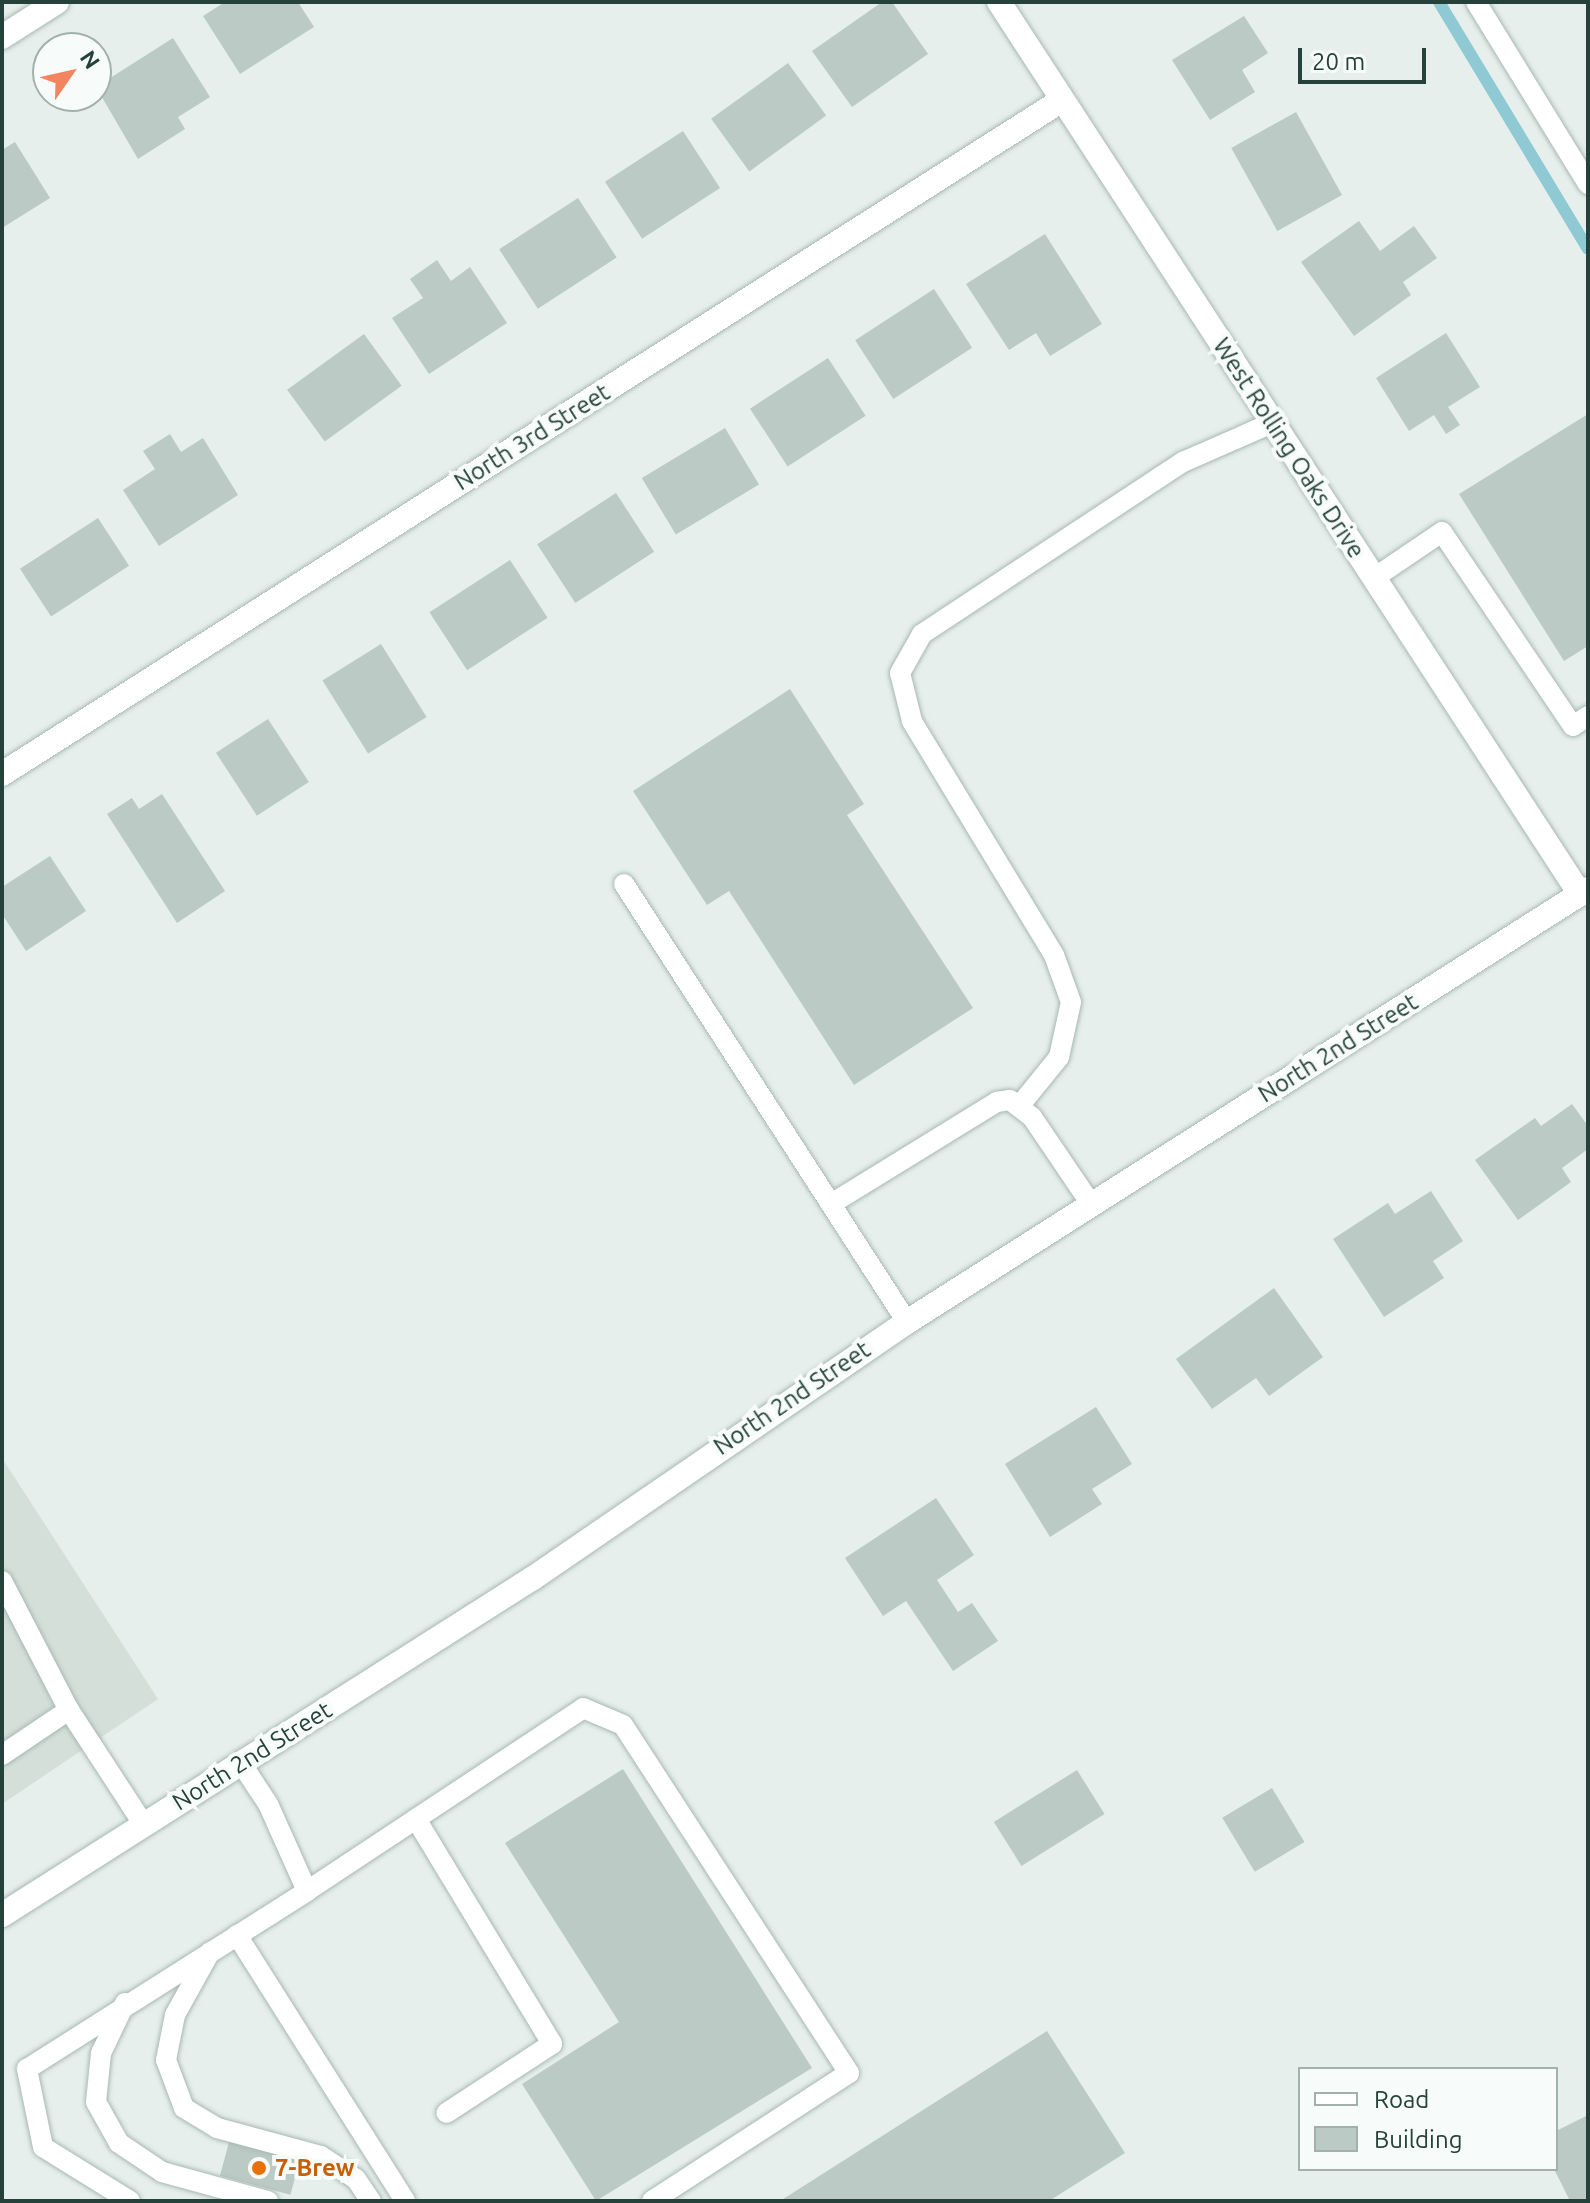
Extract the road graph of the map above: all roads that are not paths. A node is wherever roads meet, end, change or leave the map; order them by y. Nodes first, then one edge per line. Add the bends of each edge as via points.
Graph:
1 (57, 2) edge
2 (999, 2) edge
3 (1476, 2) edge
4 (2, 37) edge
5 (1062, 100) junction
6 (1580, 153) edge
7 (1588, 184) edge
8 (1272, 423) junction
9 (1374, 578) junction
10 (1588, 716) edge
11 (2, 774) edge
12 (624, 884) dead end
13 (1584, 892) edge
14 (1021, 1104) junction
15 (831, 1204) junction
16 (1091, 1204) junction
17 (907, 1322) junction
18 (2, 1581) edge
19 (69, 1710) junction
20 (2, 1755) edge
21 (241, 1763) junction
22 (416, 1819) junction
23 (144, 1825) junction
24 (307, 1891) junction
25 (2, 1915) edge
26 (237, 1935) junction
27 (211, 1950) junction
28 (125, 2003) junction
29 (446, 2113) dead end
30 (130, 2201) edge
31 (268, 2201) edge
32 (371, 2201) edge
33 (405, 2201) edge
34 (652, 2201) edge

1 - 4 street
2 - 5 street, West Rolling Oaks Drive
3 - 6 lane
5 - 8 street, West Rolling Oaks Drive
5 - 11 street, North 3rd Street
6 - 7 lane
8 - 9 street, West Rolling Oaks Drive
8 - 14 lane via 1183,462 922,634 900,673 912,721 1054,955 1071,1002 1059,1057
9 - 10 lane via 1442,532 1573,726
9 - 13 street, West Rolling Oaks Drive
12 - 15 lane
13 - 16 street, North 2nd Street
14 - 15 lane via 997,1102
14 - 16 lane
15 - 17 lane
16 - 17 street, North 2nd Street
17 - 21 street, North 2nd Street via 533,1578
18 - 19 lane
19 - 20 lane
19 - 23 lane
21 - 23 street, North 2nd Street
21 - 24 lane via 268,1804
22 - 24 lane
22 - 29 lane via 552,2044
22 - 34 lane via 583,1708 623,1725 849,2073
23 - 25 street, North 2nd Street
24 - 26 lane
26 - 27 lane
26 - 33 lane
27 - 28 lane
27 - 32 lane via 175,2015 166,2060 184,2108 217,2128 321,2156 356,2179
28 - 30 lane via 27,2069 43,2147
28 - 31 lane via 101,2053 96,2102 119,2143 162,2172

